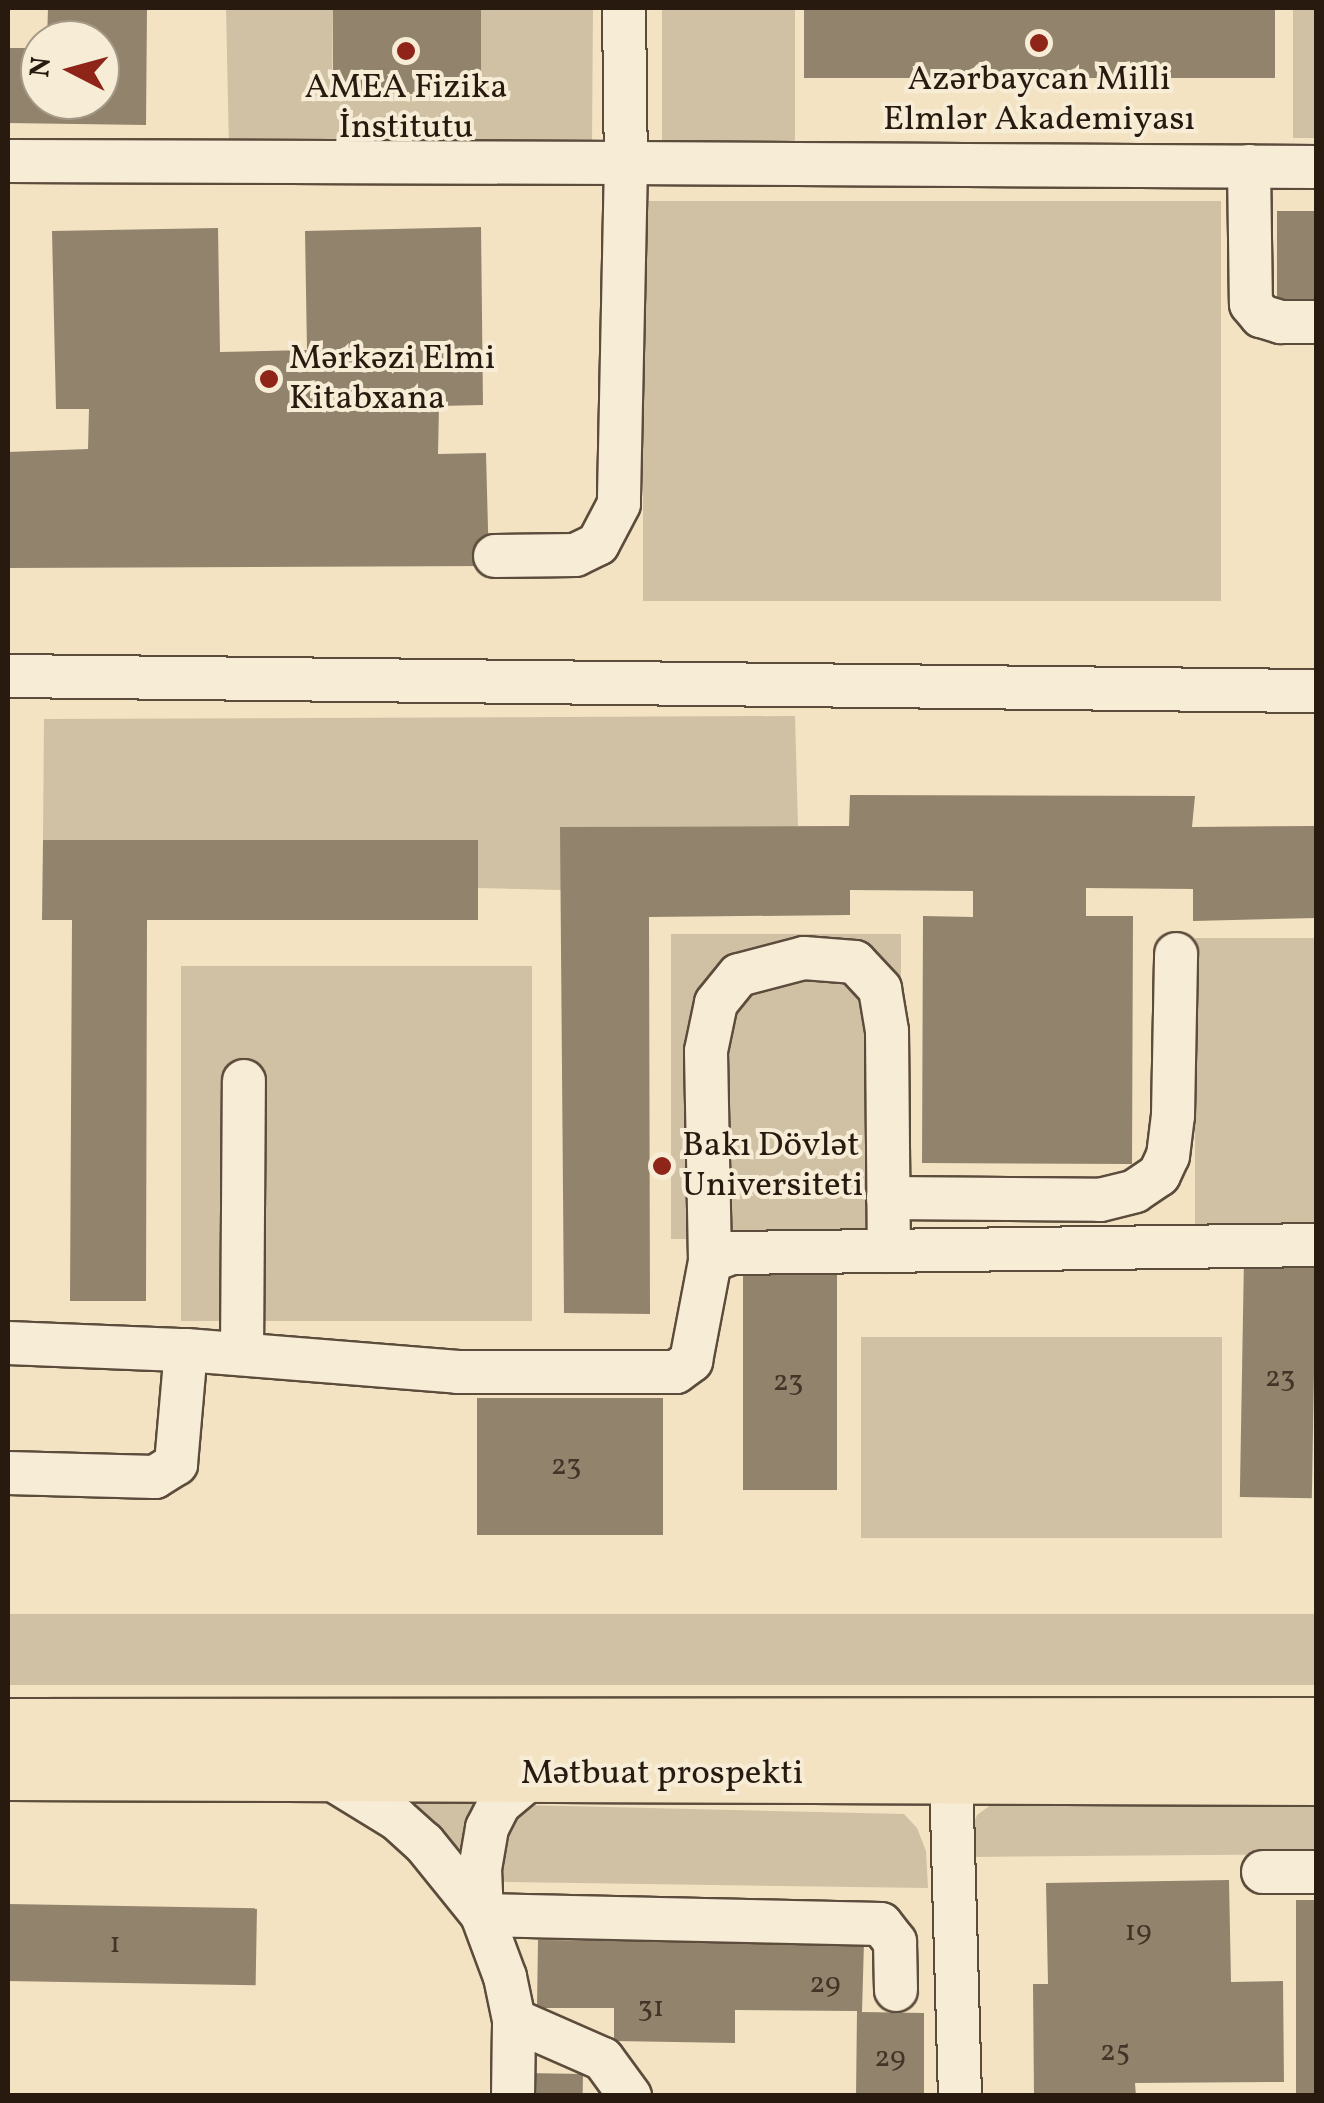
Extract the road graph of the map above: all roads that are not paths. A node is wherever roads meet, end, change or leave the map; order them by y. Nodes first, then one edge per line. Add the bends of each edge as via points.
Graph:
1 (624, 8) edge
2 (8, 160) edge
3 (626, 163) junction
4 (1249, 166) junction
5 (1316, 167) edge
6 (1316, 322) edge
7 (495, 556) dead end
8 (8, 676) edge
9 (1316, 691) edge
10 (1176, 954) dead end
11 (244, 1082) dead end
12 (888, 1198) junction
13 (1316, 1245) edge
14 (888, 1251) junction
15 (710, 1261) junction
16 (8, 1343) edge
17 (186, 1350) junction
18 (242, 1354) junction
19 (8, 1473) edge
20 (1316, 1725) edge
21 (8, 1726) edge
22 (8, 1772) edge
23 (322, 1773) junction
24 (535, 1774) junction
25 (951, 1775) junction
26 (1316, 1777) edge
27 (1263, 1872) dead end
28 (1316, 1872) edge
29 (482, 1916) junction
30 (896, 1990) dead end
31 (514, 2020) junction
32 (513, 2096) edge
33 (630, 2096) edge
34 (960, 2096) edge

1 - 3 street
2 - 3 street
3 - 4 street
3 - 7 street via 619,504 598,544 574,556
4 - 5 street
4 - 6 street via 1251,304 1260,316
8 - 9 street
10 - 12 street via 1172,1115 1159,1175 1135,1192 1100,1200
11 - 18 street
12 - 14 street
12 - 15 street via 887,1031 880,989 855,962 804,958 739,975 716,1003 706,1051
13 - 14 street
14 - 15 street via 732,1253
15 - 18 street via 691,1361 676,1372 458,1372
16 - 17 street
17 - 18 street
17 - 19 street via 176,1464 155,1477
20 - 21 main road, Mətbuat prospekti
22 - 23 main road, Mətbuat prospekti
23 - 24 main road, Mətbuat prospekti
23 - 29 street via 424,1842
24 - 25 main road, Mətbuat prospekti
24 - 29 street via 499,1804 487,1828
25 - 26 main road, Mətbuat prospekti
25 - 34 street
27 - 28 street
29 - 30 street via 881,1924 895,1942
29 - 31 street
31 - 32 street
31 - 33 street via 602,2059

